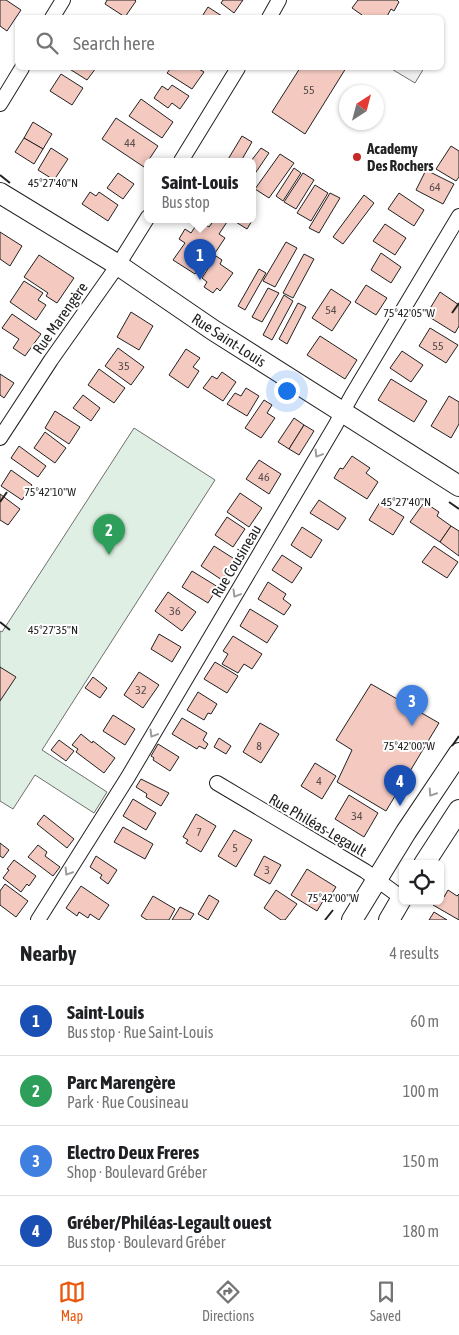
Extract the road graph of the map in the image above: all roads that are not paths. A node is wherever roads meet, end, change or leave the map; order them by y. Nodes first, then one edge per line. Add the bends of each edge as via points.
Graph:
1 (62, 0) edge
2 (280, 0) edge
3 (54, 15) edge
4 (271, 15) edge
5 (21, 70) edge
6 (237, 70) edge
7 (0, 104) edge
8 (183, 158) edge
9 (0, 193) edge
10 (459, 216) edge
11 (144, 223) edge
12 (118, 265) junction
13 (342, 412) junction
14 (0, 438) edge
15 (459, 486) edge
16 (459, 753) edge
17 (217, 783) dead end
18 (459, 810) edge
19 (427, 860) edge
20 (376, 880) junction
21 (399, 895) edge
22 (399, 902) edge
23 (38, 920) edge
24 (352, 920) edge
25 (389, 920) edge

1 - 3 street
2 - 4 street
5 - 7 street
6 - 8 street
9 - 12 main road, Rue Saint-Louis
10 - 13 street, Rue Cousineau
11 - 12 street, Rue Marengère
12 - 13 main road, Rue Saint-Louis
12 - 14 street, Rue Marengère
13 - 15 main road, Rue Saint-Louis
13 -> 23 street, Rue Cousineau via 133,768
16 -> 20 main road
17 - 20 street, Rue Philéas-Legault
18 - 19 main road
20 - 21 street, Rue Philéas-Legault
20 - 24 main road
22 - 25 main road

